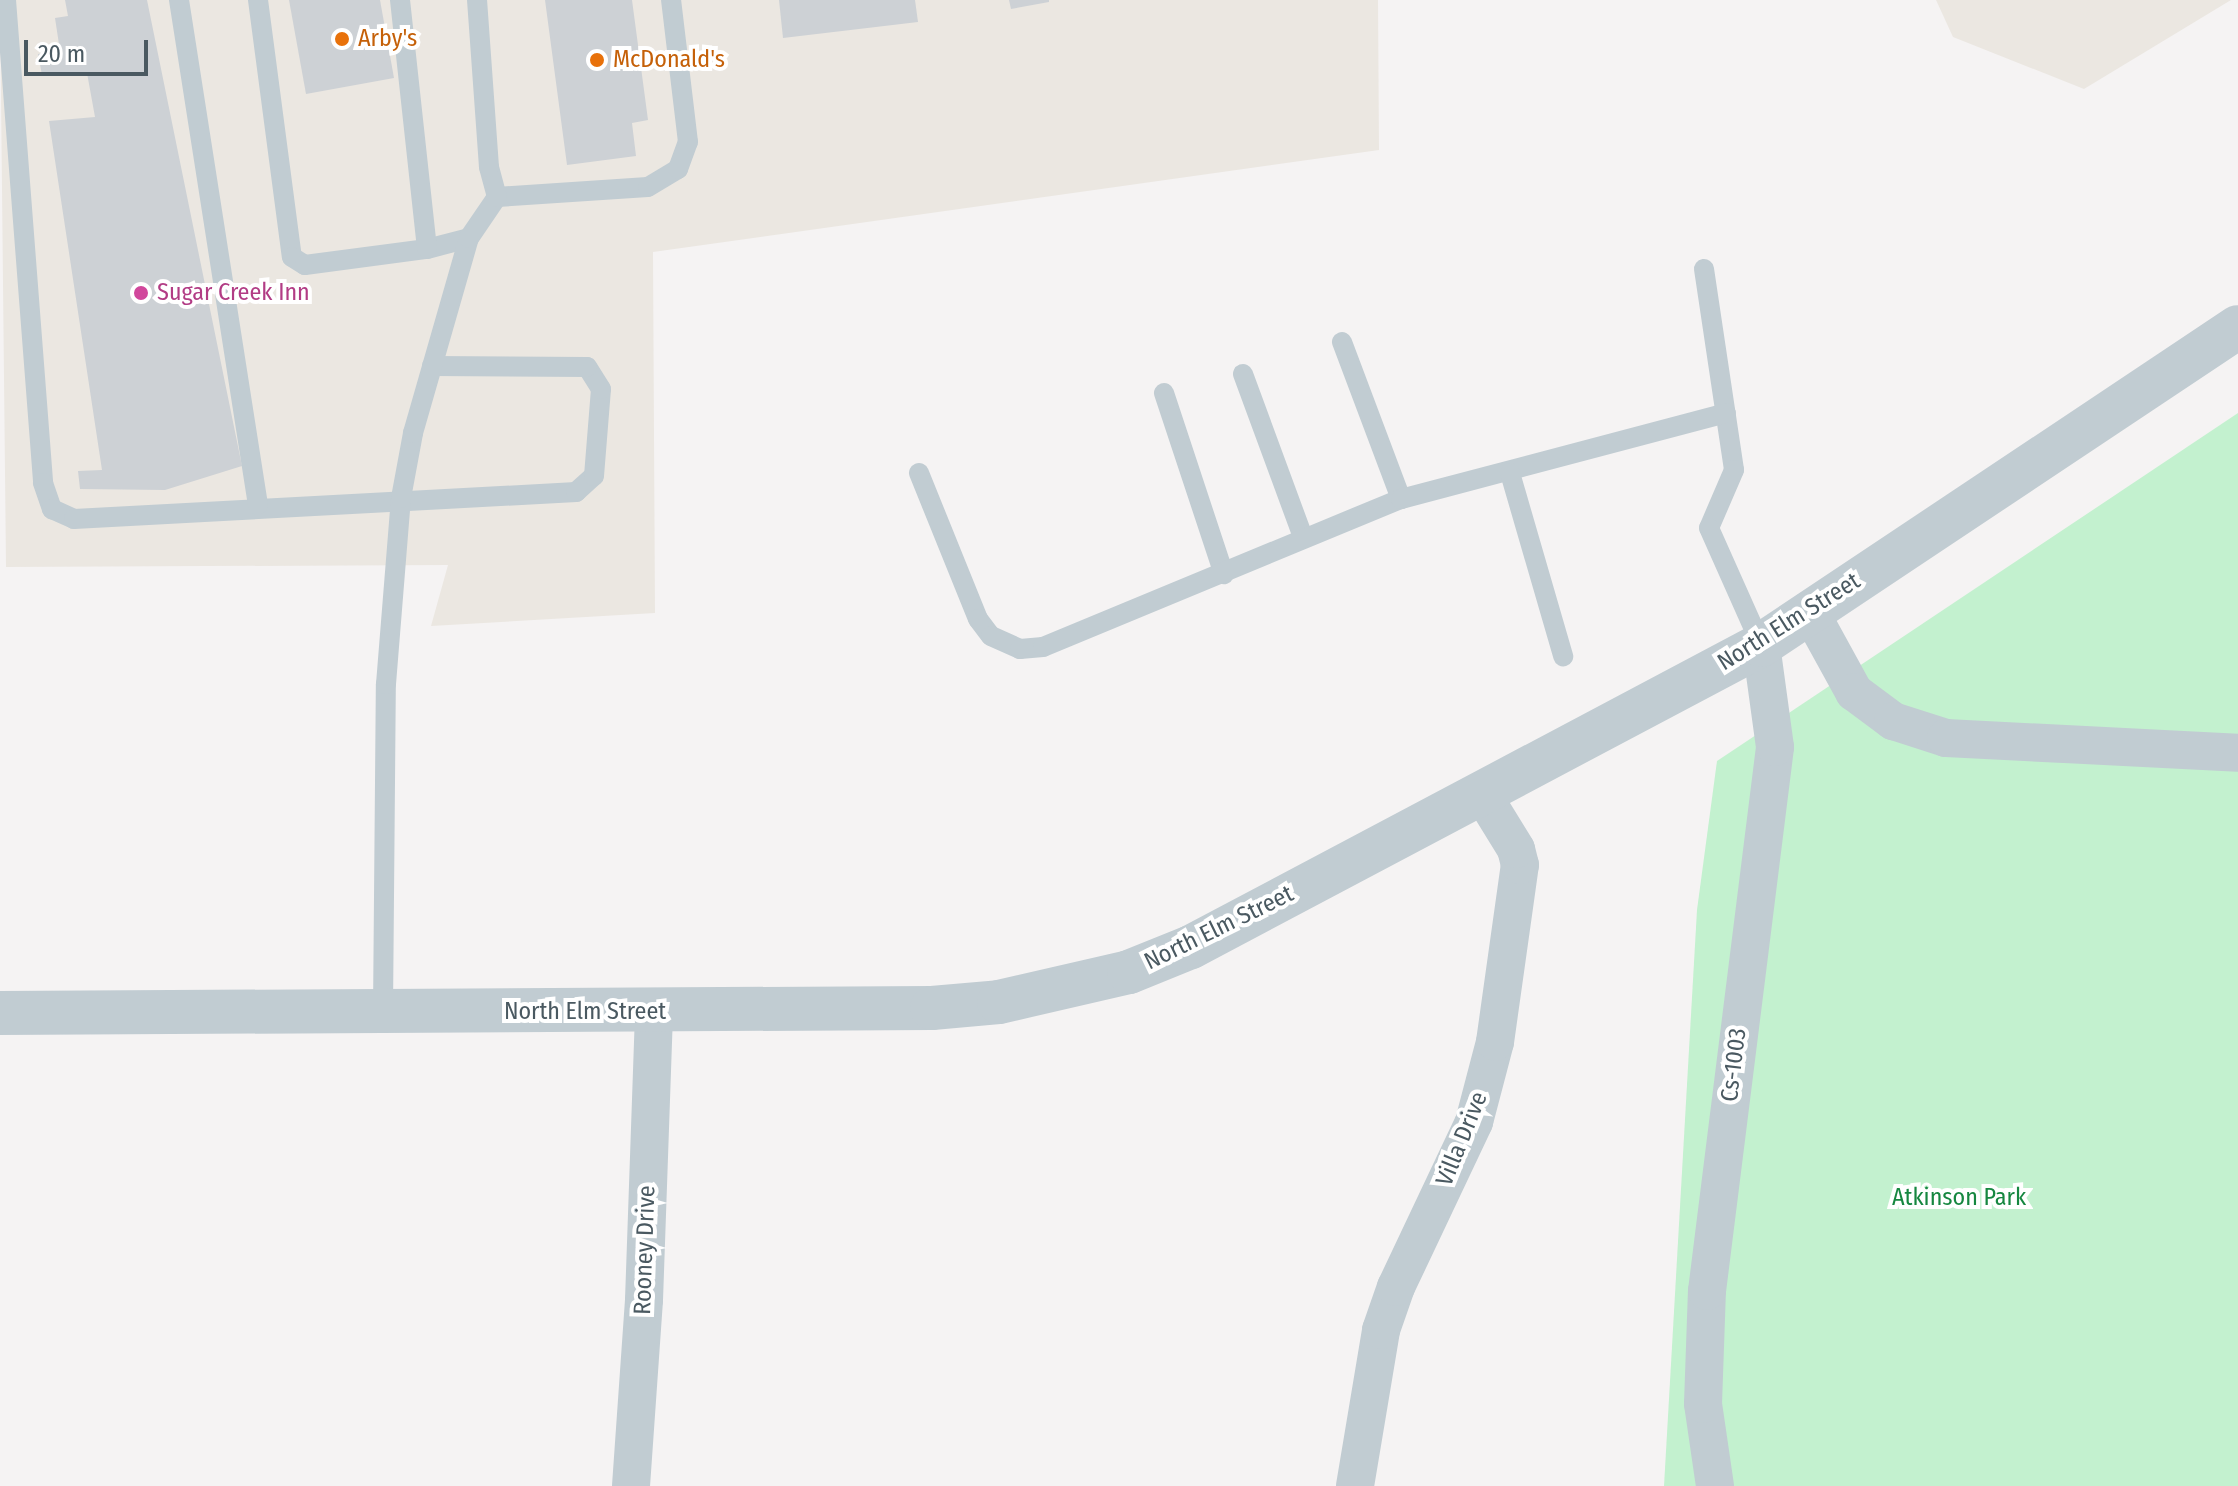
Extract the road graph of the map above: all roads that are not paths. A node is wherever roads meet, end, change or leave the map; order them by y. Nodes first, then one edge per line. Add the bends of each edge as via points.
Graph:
1 (6, 0) edge
2 (179, 0) edge
3 (258, 0) edge
4 (400, 0) edge
5 (477, 0) edge
6 (671, 0) edge
7 (497, 197) junction
8 (469, 238) junction
9 (427, 249) junction
10 (1704, 269) dead end
11 (2238, 327) edge
12 (1342, 342) dead end
13 (432, 366) junction
14 (1243, 374) dead end
15 (1164, 393) dead end
16 (1726, 413) junction
17 (919, 473) dead end
18 (1510, 473) junction
19 (401, 498) junction
20 (1401, 499) junction
21 (258, 505) junction
22 (1303, 537) junction
23 (1224, 574) junction
24 (1809, 610) junction
25 (1761, 645) junction
26 (1563, 656) dead end
27 (2238, 753) edge
28 (1481, 792) junction
29 (383, 1011) junction
30 (0, 1013) edge
31 (654, 1013) junction
32 (631, 1486) edge
33 (1355, 1486) edge
34 (1715, 1486) edge

1 - 21 lane via 43,483 52,509 74,519
2 - 21 lane
3 - 9 lane via 292,257 305,265
4 - 9 lane
5 - 7 lane via 489,167
6 - 7 lane via 688,142 678,169 648,187
7 - 8 lane
8 - 9 lane
8 - 13 lane
10 - 16 lane
11 - 24 street, North Elm Street
12 - 20 lane
13 - 19 lane
13 - 19 lane via 587,367 601,389 594,476 576,492
14 - 22 lane
15 - 23 lane
16 - 18 lane
16 - 25 lane via 1734,470 1709,528
17 - 23 lane via 978,619 1004,645 1043,647
18 - 20 lane
18 - 26 lane
19 - 21 lane
19 - 29 lane via 386,684
20 - 22 lane
22 - 23 lane
24 - 25 street, North Elm Street
24 - 27 street via 1854,692 1893,721 1946,738
25 - 28 street, North Elm Street
25 - 34 street, Cs-1003 via 1775,747 1707,1291 1703,1404
28 - 31 street, North Elm Street via 1191,947 1066,989 932,1008
28 - 33 street, Villa Drive via 1516,849 1520,865 1495,1042 1474,1122 1381,1330
29 - 30 street, North Elm Street
29 - 31 street, North Elm Street
31 - 32 street, Rooney Drive

